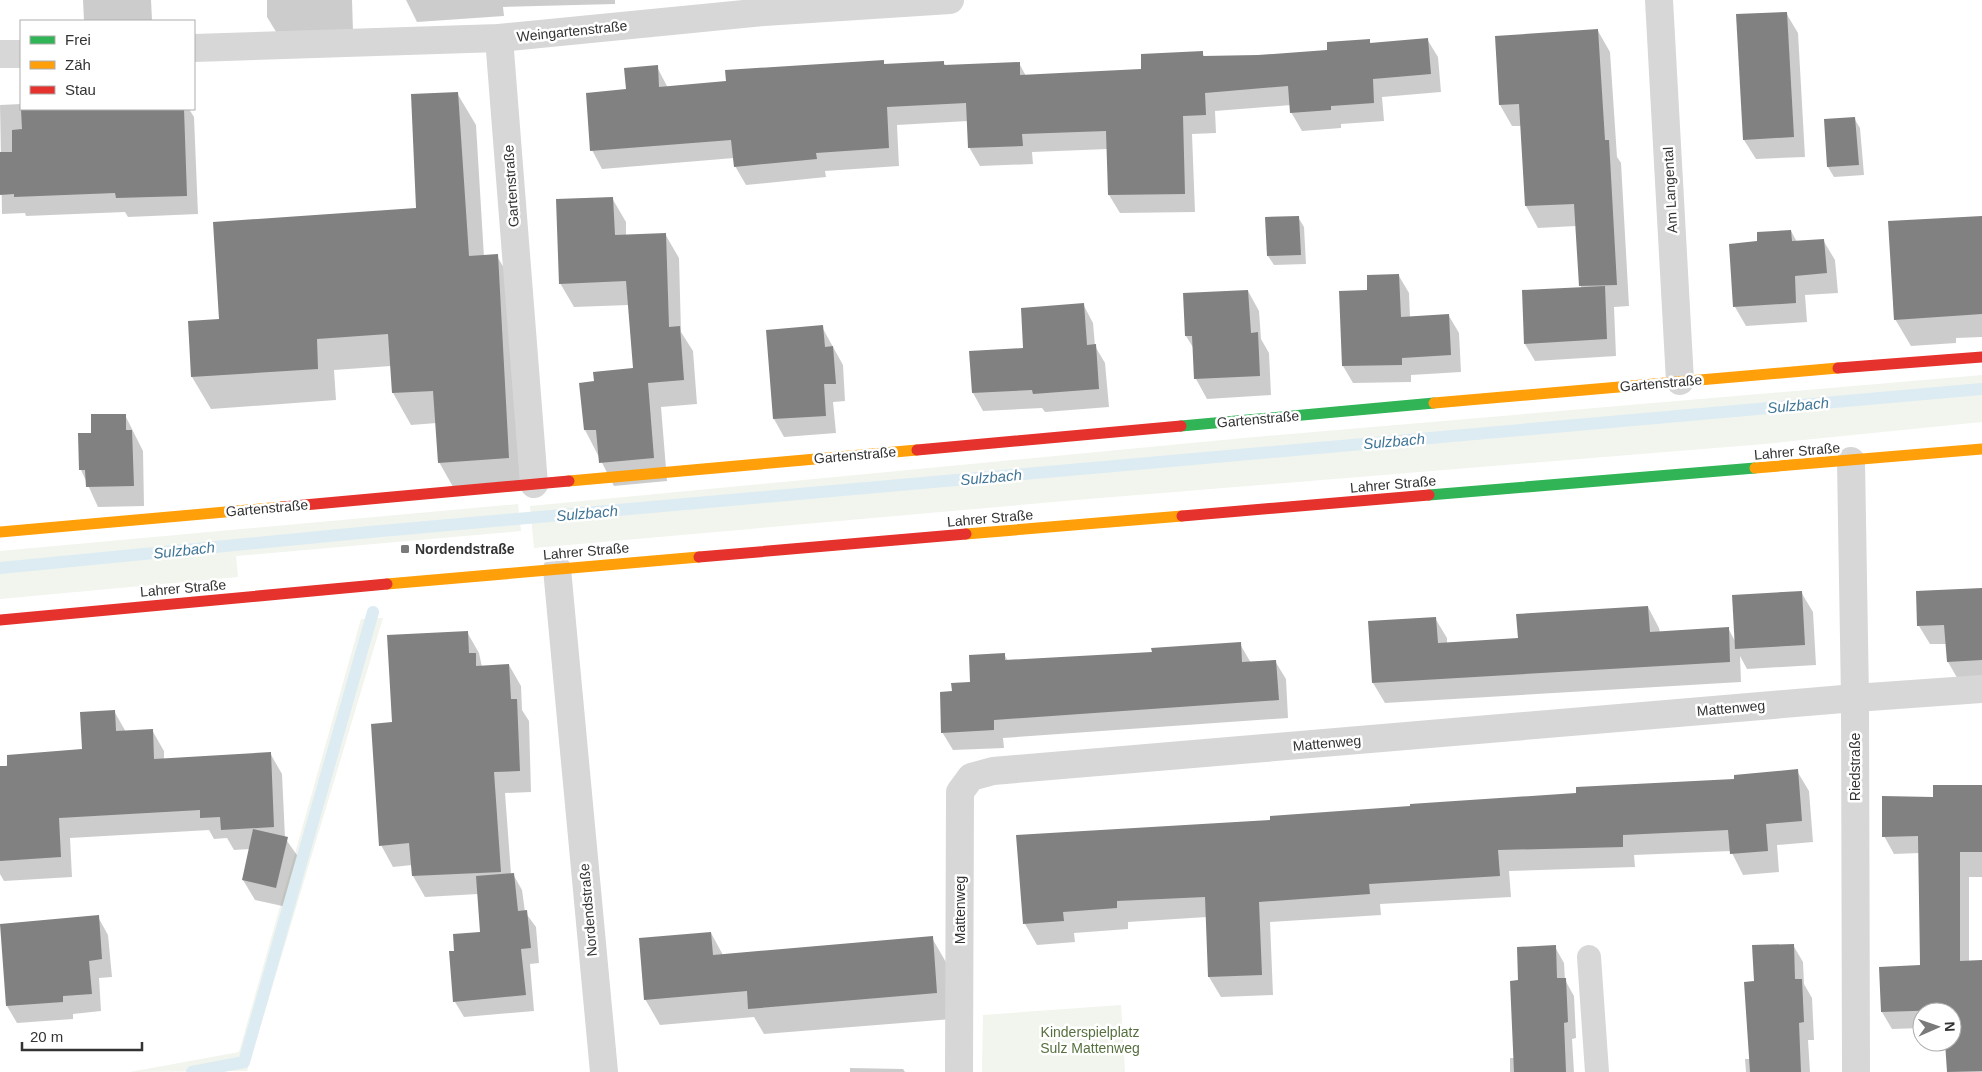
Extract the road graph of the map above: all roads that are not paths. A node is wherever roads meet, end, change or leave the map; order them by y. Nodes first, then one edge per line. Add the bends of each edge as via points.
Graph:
1 (950, 0) edge
2 (1659, 0) edge
3 (764, 6) edge
4 (500, 38) junction
5 (195, 48) edge
6 (0, 54) edge
7 (20, 54) edge
8 (1982, 357) edge
9 (1680, 381) junction
10 (1982, 449) edge
11 (1850, 461) junction
12 (534, 484) junction
13 (0, 532) edge
14 (556, 569) junction
15 (0, 620) edge
16 (1982, 689) edge
17 (1856, 698) junction
18 (1589, 957) dead end
19 (604, 1072) edge
20 (959, 1072) edge
21 (1596, 1072) edge
22 (1856, 1072) edge

1 - 3 street, Weingartenstraße
2 - 9 street, Am Langental
3 - 4 street, Weingartenstraße
4 - 5 street, Weingartenstraße
4 - 12 street, Gartenstraße
6 - 7 street
8 - 9 street, Gartenstraße
9 - 12 street, Gartenstraße
10 - 11 street, Lahrer Straße
11 - 14 street, Lahrer Straße
11 - 17 street, Riedstraße
12 - 13 street, Gartenstraße
14 - 15 street, Lahrer Straße
14 - 19 street, Nordendstraße
16 - 17 street, Mattenweg
17 - 20 street, Mattenweg via 993,771 971,777 960,792
17 - 22 street, Riedstraße
18 - 21 lane

